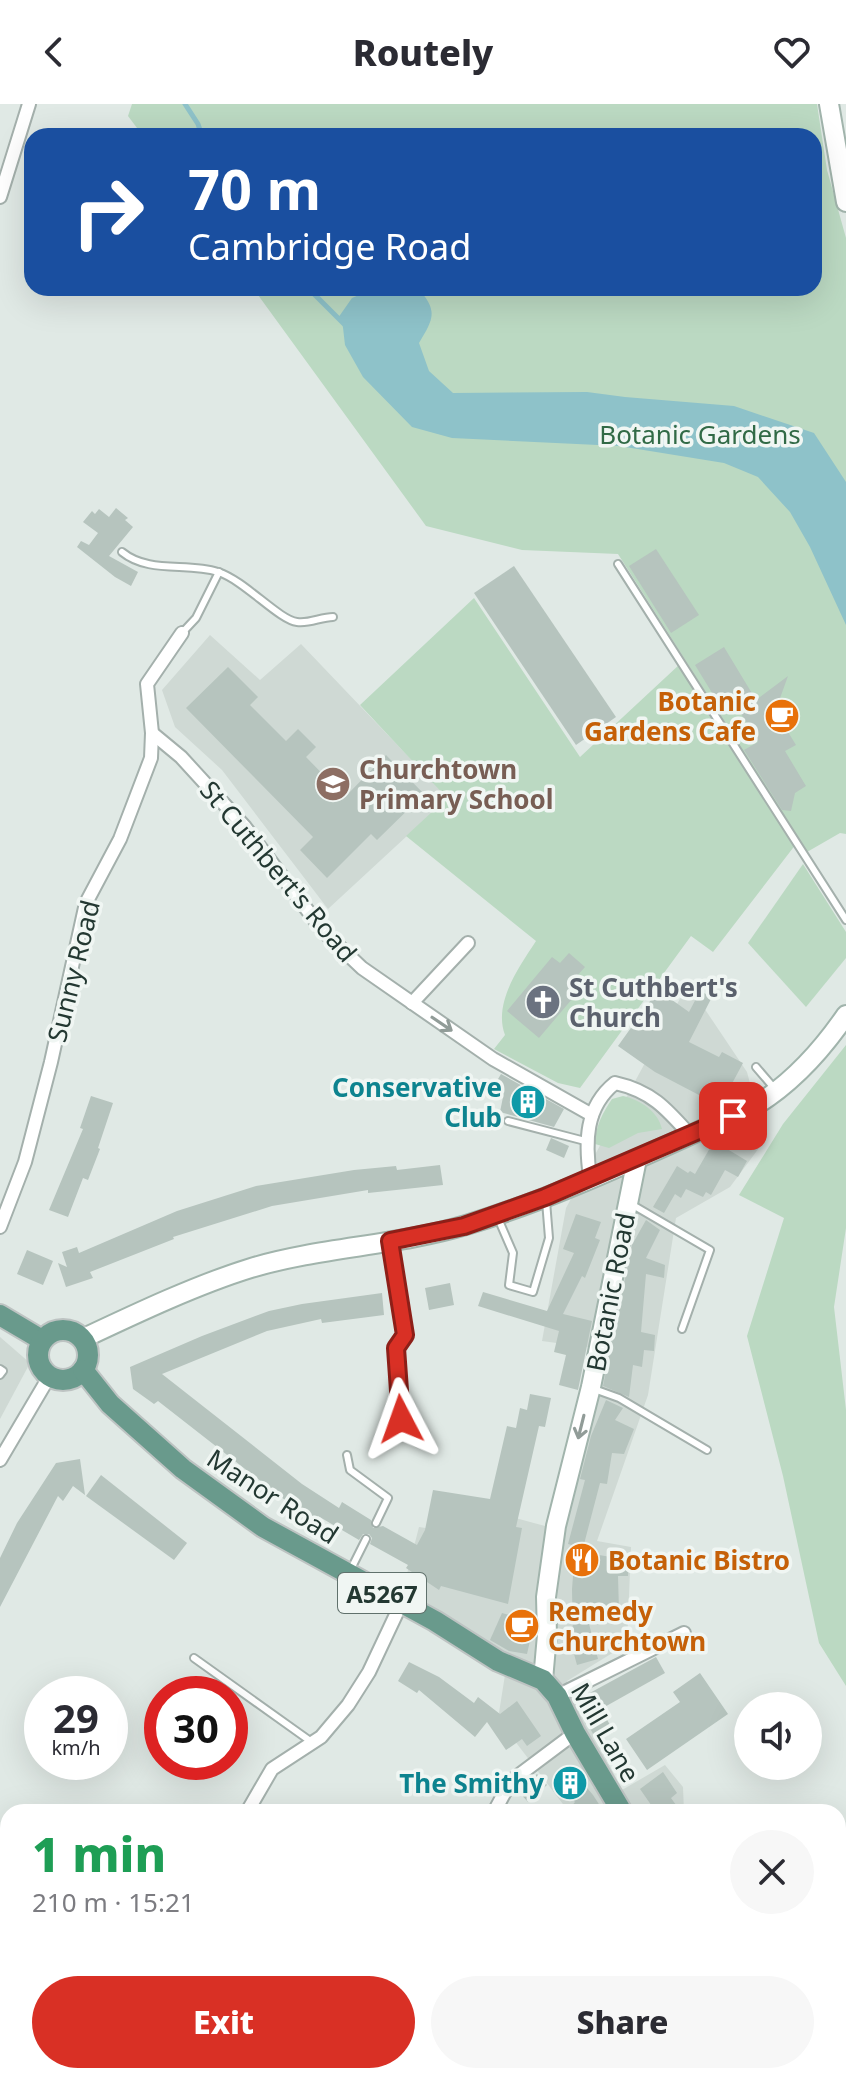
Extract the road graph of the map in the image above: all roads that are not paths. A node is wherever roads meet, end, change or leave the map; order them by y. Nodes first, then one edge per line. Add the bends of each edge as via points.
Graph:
1 (29, 104) edge
2 (829, 104) edge
3 (0, 197) edge
4 (846, 202) edge
5 (122, 552) dead end
6 (618, 564) dead end
7 (219, 572) junction
8 (333, 617) dead end
9 (182, 633) joint
10 (152, 733) junction
11 (846, 920) edge
12 (468, 943) dead end
13 (412, 1003) junction
14 (846, 1015) edge
15 (756, 1067) dead end
16 (776, 1091) junction
17 (592, 1115) junction
18 (508, 1121) dead end
19 (690, 1135) junction
20 (585, 1141) junction
21 (637, 1159) junction
22 (590, 1177) junction
23 (545, 1197) junction
24 (628, 1203) junction
25 (496, 1214) junction
26 (0, 1227) edge
27 (390, 1241) junction
28 (0, 1316) edge
29 (682, 1329) dead end
30 (82, 1339) junction
31 (42, 1340) junction
32 (0, 1369) edge
33 (83, 1370) junction
34 (0, 1375) edge
35 (49, 1377) junction
36 (591, 1387) junction
37 (401, 1419) dead end
38 (707, 1450) dead end
39 (347, 1455) dead end
40 (0, 1460) edge
41 (376, 1523) dead end
42 (366, 1539) dead end
43 (348, 1575) junction
44 (401, 1604) junction
45 (684, 1633) dead end
46 (194, 1658) dead end
47 (543, 1680) junction
48 (557, 1696) junction
49 (575, 1733) junction
50 (313, 1743) junction
51 (252, 1804) edge
52 (498, 1804) edge
53 (617, 1804) edge

1 - 3 street
2 - 4 main road
5 - 7 lane via 138,562
6 - 11 lane
7 - 8 lane via 288,620
7 - 9 lane via 196,618
9 - 10 street, Sunny Road via 147,684
10 - 13 street, St Cuthbert's Road via 245,827 323,931 362,968
10 - 26 street, Sunny Road via 151,758 120,839 86,903 29,1148
12 - 13 street
13 -> 17 street, St Cuthbert's Road via 493,1059
14 - 16 main road
15 - 16 lane
16 - 19 main road
17 - 19 street via 602,1093 615,1083 651,1096
17 - 20 street
18 - 20 lane
19 - 21 main road
20 - 22 street
21 - 22 main road
21 - 24 main road, Botanic Road
22 - 23 main road
23 - 25 main road
23 - 25 lane via 549,1238 533,1292 509,1285 513,1253
24 - 29 lane via 710,1250
24 - 36 main road, Botanic Road
25 - 27 main road
27 - 30 main road via 251,1268
27 - 37 street via 405,1335 396,1348
28 - 31 main road
30 - 31 main road via 62,1330
30 - 33 main road via 88,1355
31 - 35 main road via 39,1364
32 - 34 lane
33 - 35 main road via 64,1381
33 - 43 main road, Manor Road / A5267 via 110,1404 224,1501
35 - 40 street
36 - 38 lane
36 -> 47 main road, Botanic Road via 552,1550
39 - 41 lane via 350,1470 388,1498
42 - 43 lane
43 - 44 main road, Manor Road / A5267
44 - 47 main road, Manor Road / A5267 via 498,1661
44 - 50 street via 369,1672
45 - 48 street
46 - 50 lane
47 - 48 main road, Mill Lane / A5267
48 - 49 main road, Mill Lane / A5267
49 - 52 street via 511,1781
49 - 53 main road, Mill Lane / A5267
50 - 51 street via 272,1769

